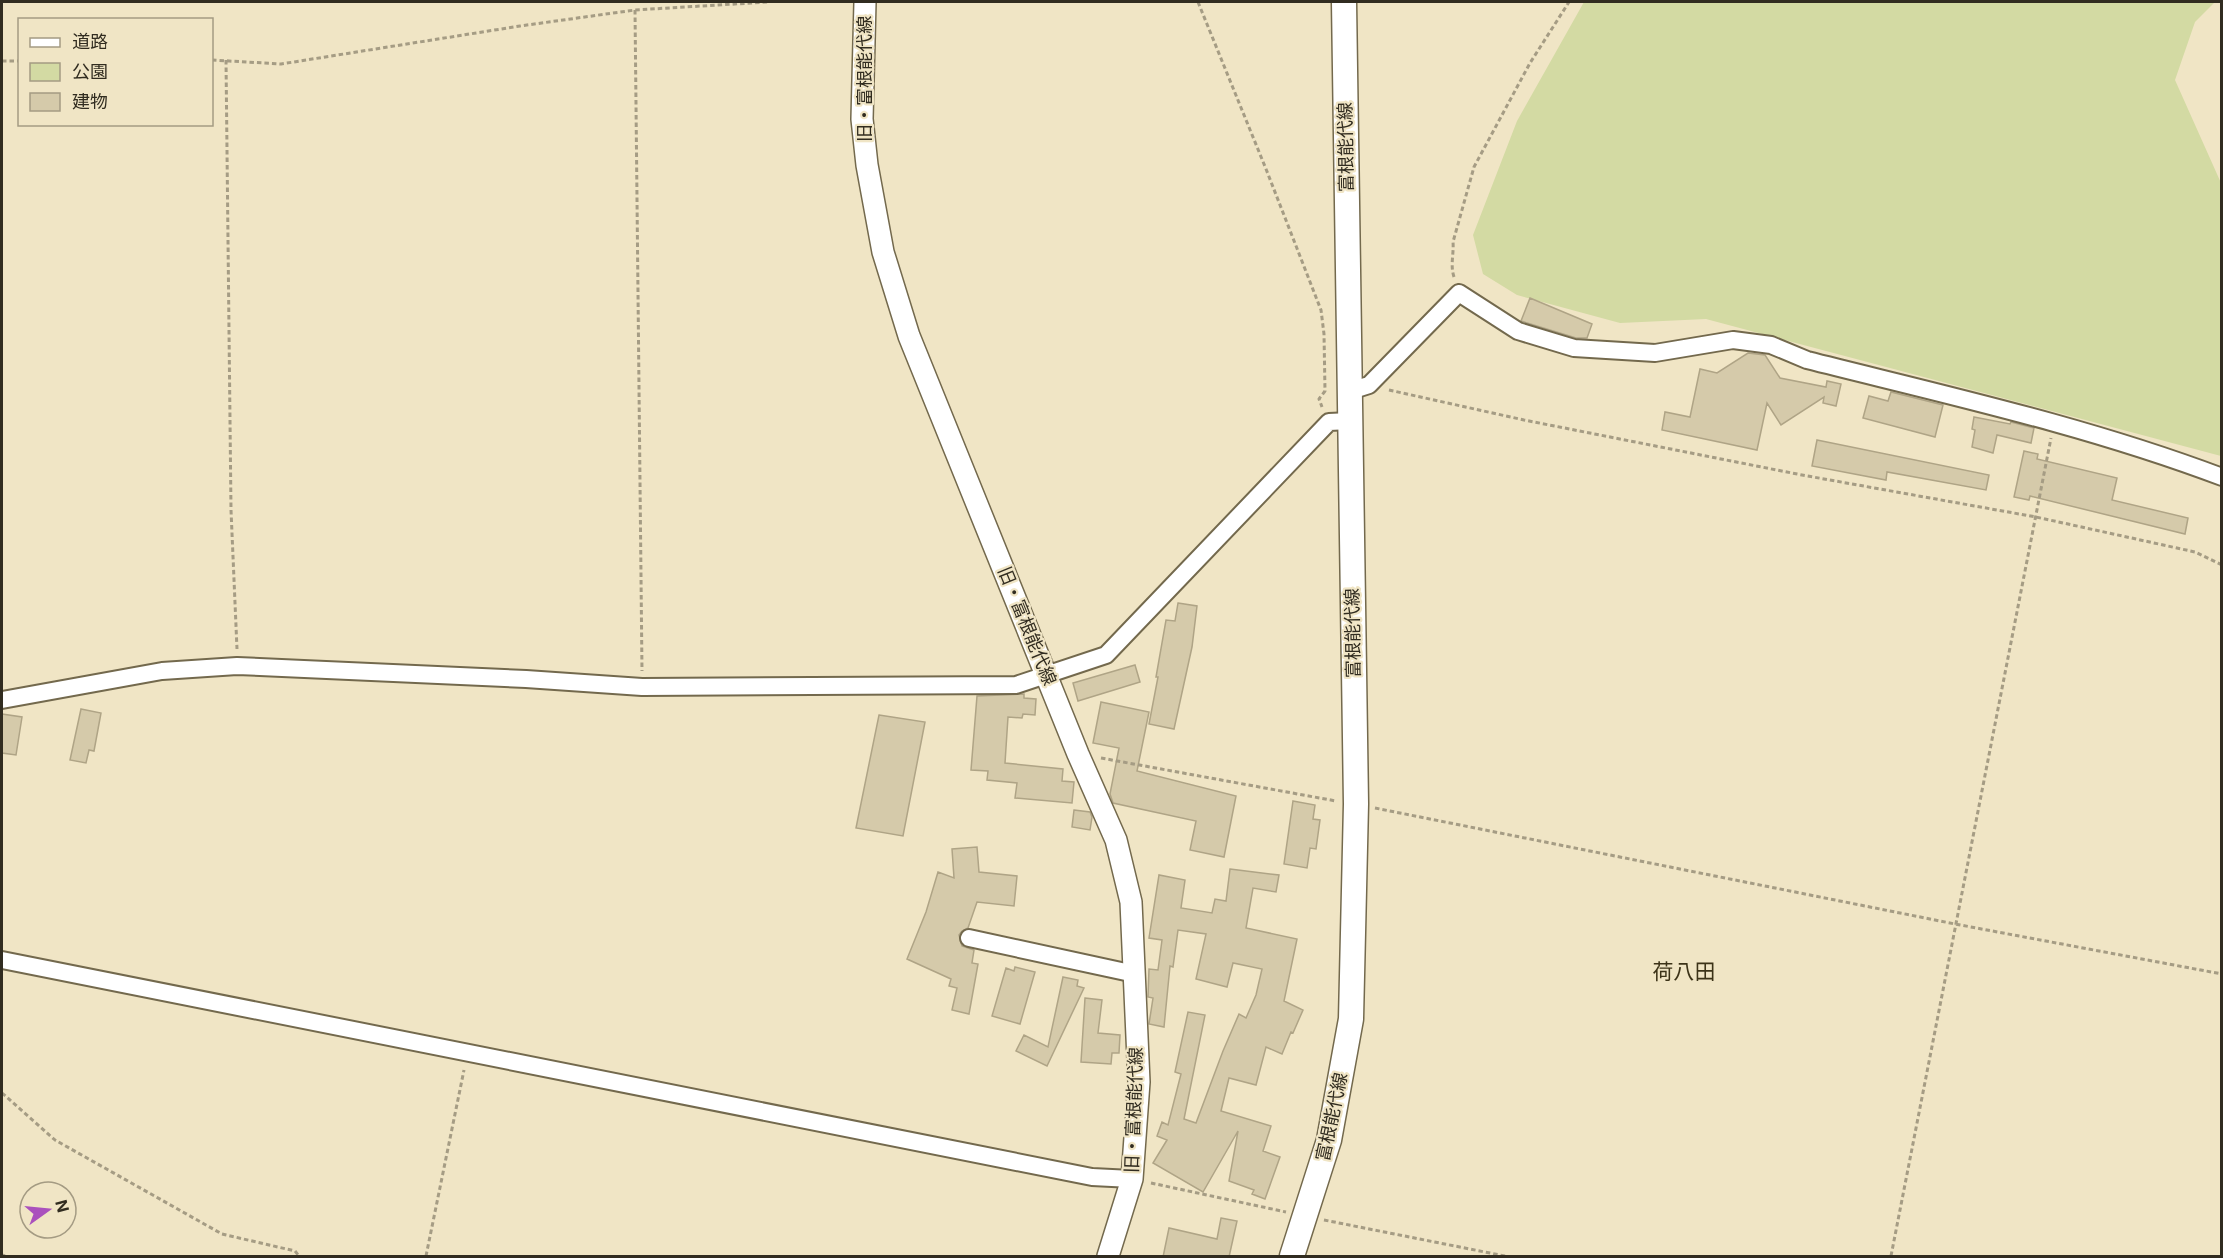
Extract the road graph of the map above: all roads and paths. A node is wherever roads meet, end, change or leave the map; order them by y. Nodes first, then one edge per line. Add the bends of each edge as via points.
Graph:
1 (768, 2) edge
2 (865, 2) edge
3 (1198, 2) edge
4 (1344, 2) edge
5 (1569, 2) edge
6 (635, 10) junction
7 (213, 60) edge
8 (226, 60) junction
9 (2, 61) edge
10 (18, 61) edge
11 (1459, 292) junction
12 (1359, 388) junction
13 (1340, 421) junction
14 (2054, 422) junction
15 (2222, 477) edge
16 (2036, 517) junction
17 (2222, 565) edge
18 (237, 666) junction
19 (1046, 674) junction
20 (642, 687) junction
21 (2, 700) edge
22 (1078, 754) junction
23 (1356, 804) junction
24 (1955, 924) junction
25 (969, 938) dead end
26 (2, 960) edge
27 (2222, 974) edge
28 (1135, 975) junction
29 (467, 1053) junction
30 (2, 1093) edge
31 (1132, 1179) junction
32 (299, 1257) edge
33 (426, 1257) edge
34 (1108, 1257) edge
35 (1292, 1257) edge
36 (1891, 1257) edge

1 - 6 path
2 - 19 street, 旧・富根能代線 via 862,119 883,252 909,336
3 - 13 path via 1321,310 1325,391 1319,399
4 - 12 main road, 富根能代線
5 - 11 path via 1530,63 1474,167 1453,242 1451,268
6 - 8 path via 281,64
6 - 20 path
7 - 8 path
8 - 18 path via 231,510
9 - 10 path
11 - 12 street
11 - 14 street via 1518,331 1574,348 1654,353 1733,340 1771,345 1807,360
12 - 13 main road, 富根能代線
12 - 16 path
13 - 19 street via 1106,655
13 - 23 main road, 富根能代線
14 - 15 street
14 - 16 path
16 - 17 path via 2195,552
16 - 24 path
18 - 20 street
18 - 21 street via 162,671
19 - 20 street via 1016,685
19 - 22 street, 旧・富根能代線
22 - 23 path
22 - 28 street, 旧・富根能代線 via 1116,840 1131,902
23 - 24 path
23 - 35 main road, 富根能代線 via 1351,1019 1329,1140
24 - 27 path
24 - 36 path
25 - 28 street
26 - 29 street
28 - 31 street, 旧・富根能代線 via 1139,1082
29 - 31 street via 1092,1177
29 - 33 path
30 - 32 path via 55,1140 222,1234 295,1251
31 - 34 street, 旧・富根能代線

